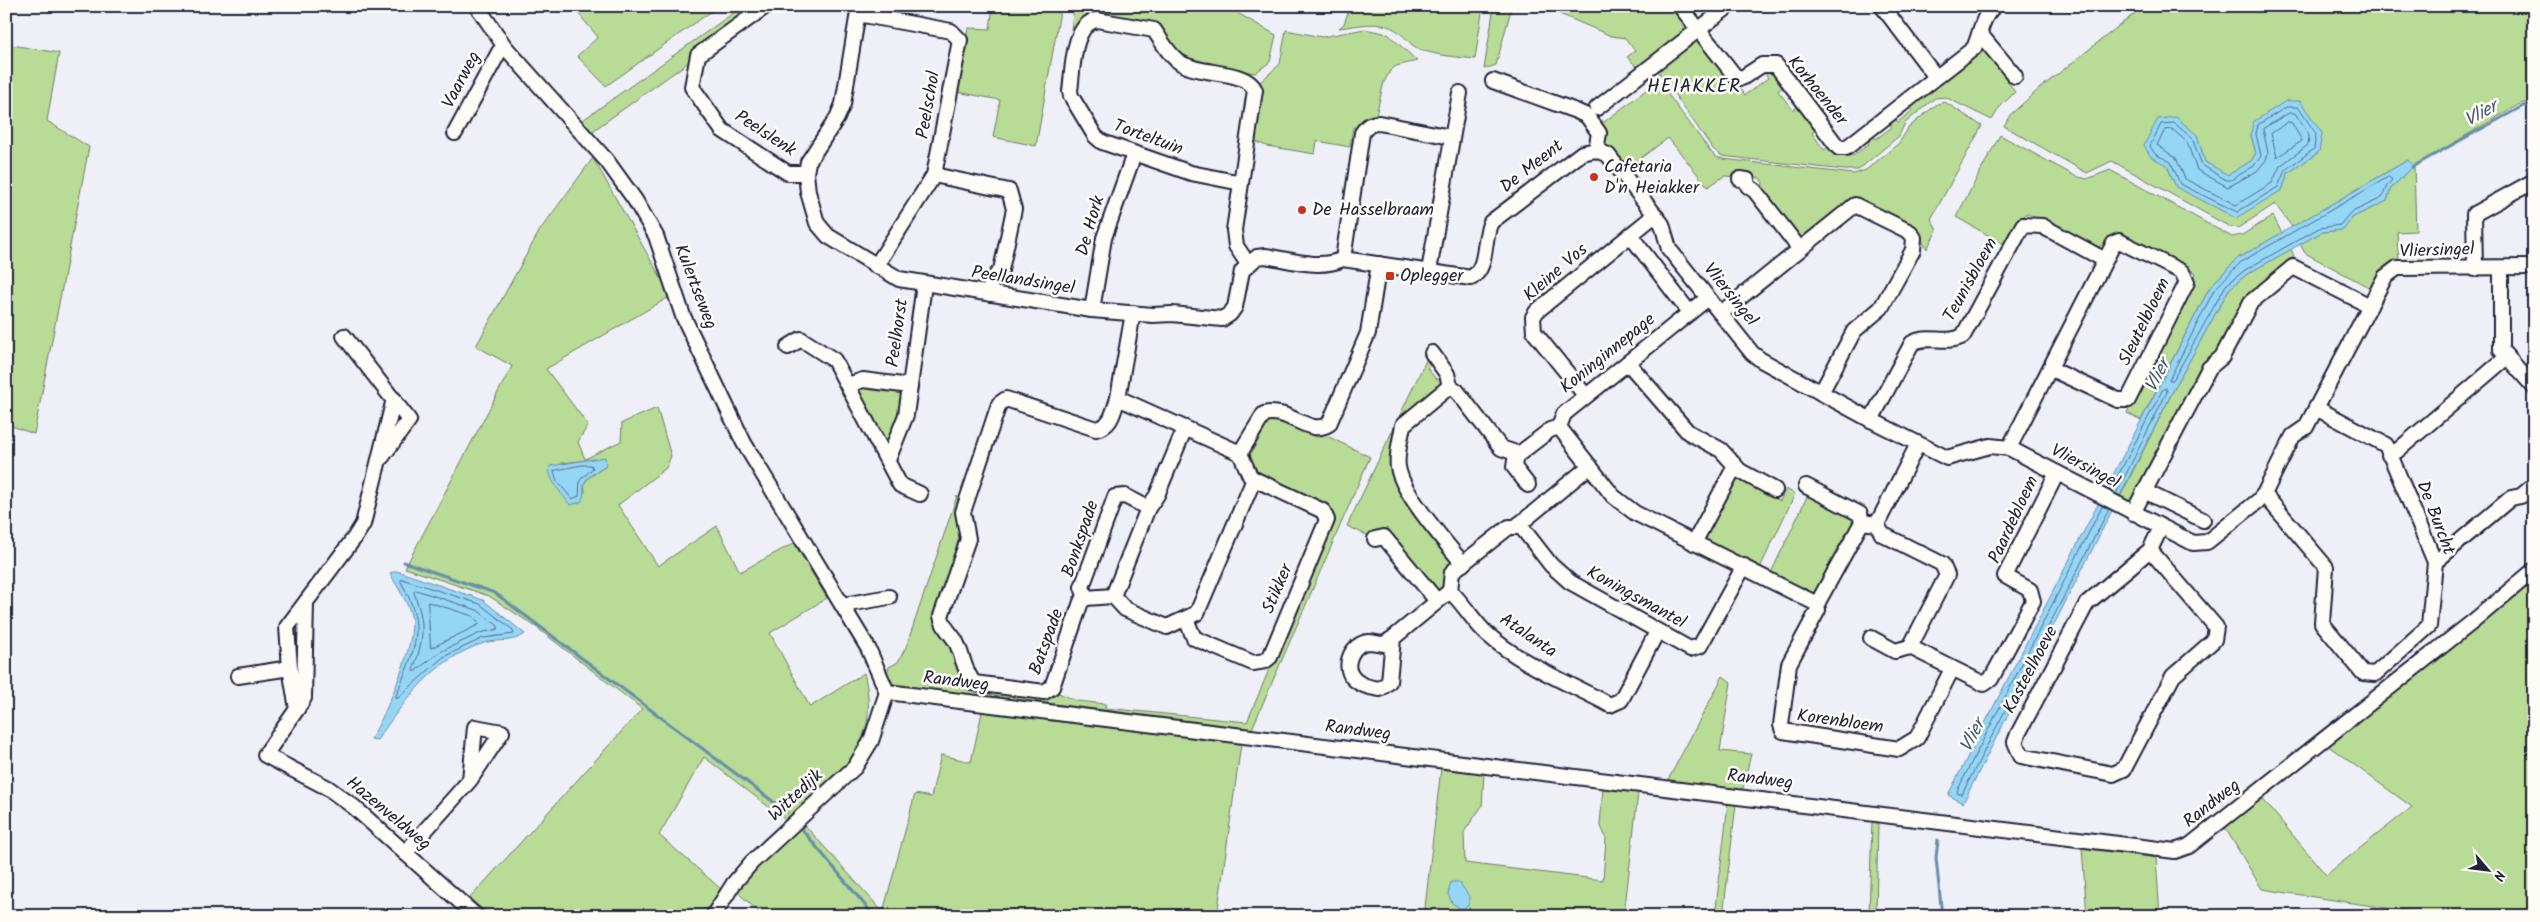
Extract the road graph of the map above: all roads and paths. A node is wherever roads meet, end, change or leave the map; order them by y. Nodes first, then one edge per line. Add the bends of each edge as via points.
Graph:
1 (477, 6) edge
2 (766, 6) edge
3 (1680, 6) edge
4 (1729, 6) edge
5 (1882, 6) edge
6 (1994, 6) edge
7 (859, 10) edge
8 (1696, 30) junction
9 (1981, 34) junction
10 (505, 47) junction
11 (2015, 76) dead end
12 (1936, 77) junction
13 (1493, 80) dead end
14 (1460, 93) dead end
15 (1597, 108) dead end
16 (454, 133) dead end
17 (1451, 136) junction
18 (1596, 150) junction
19 (1134, 154) junction
20 (806, 173) junction
21 (934, 175) junction
22 (1740, 179) dead end
23 (2534, 181) edge
24 (1241, 183) junction
25 (1656, 215) junction
26 (1630, 235) junction
27 (1799, 248) junction
28 (1343, 259) junction
29 (2105, 260) junction
30 (1248, 264) junction
31 (1379, 264) junction
32 (876, 266) junction
33 (2534, 267) edge
34 (2501, 268) junction
35 (2475, 269) junction
36 (1429, 271) junction
37 (924, 285) junction
38 (990, 294) junction
39 (1708, 298) junction
40 (2370, 306) junction
41 (1092, 310) junction
42 (1689, 312) junction
43 (1133, 313) junction
44 (1721, 314) junction
45 (344, 336) dead end
46 (788, 347) dead end
47 (1432, 353) dead end
48 (2507, 357) junction
49 (1628, 363) junction
50 (2051, 369) junction
51 (848, 385) junction
52 (910, 386) junction
53 (1450, 386) junction
54 (2534, 387) edge
55 (1821, 393) junction
56 (1585, 395) junction
57 (1118, 398) junction
58 (394, 399) junction
59 (2316, 408) junction
60 (1871, 420) junction
61 (1560, 427) junction
62 (1185, 428) junction
63 (1918, 444) junction
64 (2009, 448) junction
65 (1240, 453) junction
66 (1516, 454) junction
67 (2389, 455) junction
68 (888, 460) junction
69 (378, 461) junction
70 (1590, 466) junction
71 (1735, 466) junction
72 (2057, 473) junction
73 (1254, 479) junction
74 (1528, 485) dead end
75 (2534, 485) edge
76 (1806, 486) dead end
77 (1775, 490) dead end
78 (2144, 491) junction
79 (920, 494) dead end
80 (2264, 494) junction
81 (1148, 508) junction
82 (2127, 510) junction
83 (2202, 520) dead end
84 (1862, 522) junction
85 (1519, 524) junction
86 (1877, 524) junction
87 (2161, 527) junction
88 (1375, 539) dead end
89 (1694, 543) junction
90 (2150, 550) junction
91 (2435, 562) junction
92 (1463, 564) junction
93 (1744, 566) junction
94 (2534, 570) edge
95 (1450, 591) junction
96 (1113, 596) junction
97 (889, 597) dead end
98 (1086, 598) junction
99 (1437, 601) junction
100 (306, 602) junction
101 (1817, 604) junction
102 (843, 605) junction
103 (1186, 619) junction
104 (1657, 632) junction
105 (1393, 638) dead end
106 (1871, 638) dead end
107 (1910, 648) junction
108 (290, 668) junction
109 (1952, 669) junction
110 (238, 676) dead end
111 (887, 692) junction
112 (297, 709) junction
113 (470, 780) dead end
114 (405, 853) junction
115 (476, 916) edge
116 (713, 916) edge

1 - 10 street, Kulertseweg
2 - 20 street, Peelslenk via 698,55 692,87 722,130 788,173
3 - 8 street, Korhoender
4 - 8 street
5 - 12 street
6 - 9 street, Korhoender via 1981,26
7 - 20 street via 843,104 808,162
7 - 21 street, Peelschol via 951,31 960,40
8 - 12 street, Korhoender via 1735,76 1742,78 1762,65 1776,65 1839,148 1846,148
8 - 15 street
9 - 11 street
9 - 12 street, Korhoender via 1974,48
10 - 16 street, Vaarweg via 498,52
10 - 102 street, Kulertseweg via 607,161 635,200 656,236 683,316 744,443
13 - 18 street via 1587,116 1599,133
14 - 17 street
17 - 28 street via 1379,123 1371,123 1366,128 1362,134
17 - 36 street
18 - 25 street, Vliersingel via 1608,155
18 - 36 street, De Meent via 1582,152 1492,222 1487,230 1481,268 1477,274 1465,279
19 - 24 street, Torteltuin via 1206,178
19 - 24 street, Torteltuin via 1102,142 1071,96 1077,40 1082,27 1089,21 1154,30 1179,62 1194,70 1245,78 1252,84 1256,90
19 - 41 street, De Hork via 1104,238
20 - 32 street, Peellandsingel via 817,223 828,236
21 - 32 street, Peelschol
21 - 38 street via 1009,191 1014,209 1001,270 991,281
22 - 27 street via 1747,180 1748,186
23 - 35 street via 2474,214
24 - 30 street, Torteltuin via 1234,230 1236,246
25 - 26 street, Kleine Vos
25 - 39 street, Vliersingel via 1666,232 1669,249
26 - 42 street
26 - 56 street, Kleine Vos via 1533,317 1534,332
27 - 44 street
27 - 55 street via 1855,205 1910,232 1914,238 1913,250 1881,308 1854,331
28 - 30 street via 1330,265 1319,265 1265,256 1257,257
28 - 31 street
29 - 50 street, Sleutelbloem
29 - 50 street, Sleutelbloem via 2114,243 2119,241 2182,272 2187,282 2128,400 2118,400
29 - 60 street, Teunisbloem via 2042,226 2023,224 1963,336 1954,341 1918,340 1912,343
30 - 43 street, Peellandsingel via 1242,271 1235,307 1222,319
31 - 36 street
31 - 65 street via 1368,333 1329,424 1315,428 1282,413 1264,414
32 - 37 street, Peellandsingel via 899,279
33 - 34 street, Vliersingel
34 - 35 street, Vliersingel
34 - 48 street via 2501,350
35 - 40 street, Vliersingel via 2398,268 2385,277
37 - 38 street, Peellandsingel
37 - 52 street, Peelhorst
38 - 41 street, Peellandsingel
39 - 42 street, Koninginnepage
39 - 44 street, Vliersingel
40 - 59 street, Vliersingel
40 - 78 street via 2293,267 2251,302 2222,357 2209,368
41 - 43 street, Peellandsingel
42 - 49 street, Koninginnepage
43 - 57 street
44 - 55 street, Vliersingel via 1752,353
45 - 58 street
46 - 51 street via 801,339 834,360
47 - 53 street via 1447,374
48 - 54 street
48 - 67 street
49 - 56 street, Koninginnepage
49 - 71 street via 1688,432 1721,450
50 - 64 street, Sleutelbloem
51 - 52 street, Peelhorst via 863,380
51 - 68 street
52 - 68 street, Peelhorst via 906,415
53 - 66 street via 1457,390 1501,448
53 - 92 street via 1403,425 1397,465 1411,496
55 - 60 street, Vliersingel
56 - 61 street, Koninginnepage via 1564,414
57 - 62 street
57 - 98 street, Batspade via 1111,421 1104,428 1096,429 1006,399 999,404 963,512 968,539 941,616 943,626 955,640 966,674 974,683 1044,692 1052,687 1081,602
58 - 69 street
58 - 69 street via 409,420
59 - 67 street, De Burcht via 2386,445
59 - 80 street, Vliersingel via 2306,427 2293,436
60 - 63 street, Vliersingel
61 - 66 street via 1550,430
61 - 70 street
62 - 65 street
62 - 81 street via 1157,495
63 - 64 street, Vliersingel via 1947,458 1990,446
63 - 86 street
64 - 72 street, Vliersingel
65 - 73 street
66 - 74 street via 1514,467
67 - 91 street, De Burcht
68 - 79 street via 900,485
69 - 100 street via 363,524
70 - 85 street
70 - 89 street via 1613,496 1635,513
71 - 77 street
71 - 89 street
72 - 82 street, Vliersingel
72 - 109 street, Paardebloem via 2005,576 2030,590 2033,601 1996,671 1984,684
73 - 103 street via 1197,613
73 - 103 street, Stikker via 1323,511 1327,520 1270,657 1253,662 1194,638
75 - 91 street via 2521,496 2510,498
76 - 84 street via 1860,514
78 - 82 street
78 - 83 street
80 - 87 street, Vliersingel via 2207,542 2192,543
80 - 91 street, De Burcht via 2326,567 2322,623 2363,673 2375,674 2430,626
81 - 96 street
81 - 98 street, Bonkspade via 1126,496 1115,497 1082,587
82 - 87 street, Vliersingel
84 - 86 street
84 - 101 street
85 - 92 street via 1509,527
85 - 104 street, Koningsmantel via 1550,565 1570,582
86 - 107 street via 1882,534 1942,564 1947,575
87 - 90 street, Kasteelhoeve
88 - 99 street via 1384,537
89 - 93 street
90 - 90 street, Kasteelhoeve via 2087,603 2018,734 2015,742 2021,756 2113,774 2124,769 2173,676 2214,640 2216,627
92 - 95 street via 1452,572
93 - 101 street
93 - 104 street, Koningsmantel via 1700,646 1690,649
94 - 111 street, Randweg via 2189,846 2175,851
95 - 99 street
95 - 104 street, Atalanta via 1486,633 1502,645 1524,660 1610,704 1621,700
96 - 98 street, Batspade
96 - 103 street via 1125,608 1167,627
97 - 102 street
99 - 105 street
100 - 108 street via 287,627
100 - 112 street via 304,698
101 - 109 street, Korenbloem via 1818,610 1789,664 1781,725 1783,731 1898,749 1917,738
102 - 111 street, Kulertseweg via 868,648
106 - 107 street, Paardebloem via 1895,651
107 - 109 street, Paardebloem
108 - 110 street
108 - 112 street
111 - 116 street, Wittedijk via 871,741 855,767 752,862 734,882
112 - 114 street, Hazenveldweg via 265,755 328,788
113 - 114 street
114 - 115 street, Hazenveldweg

